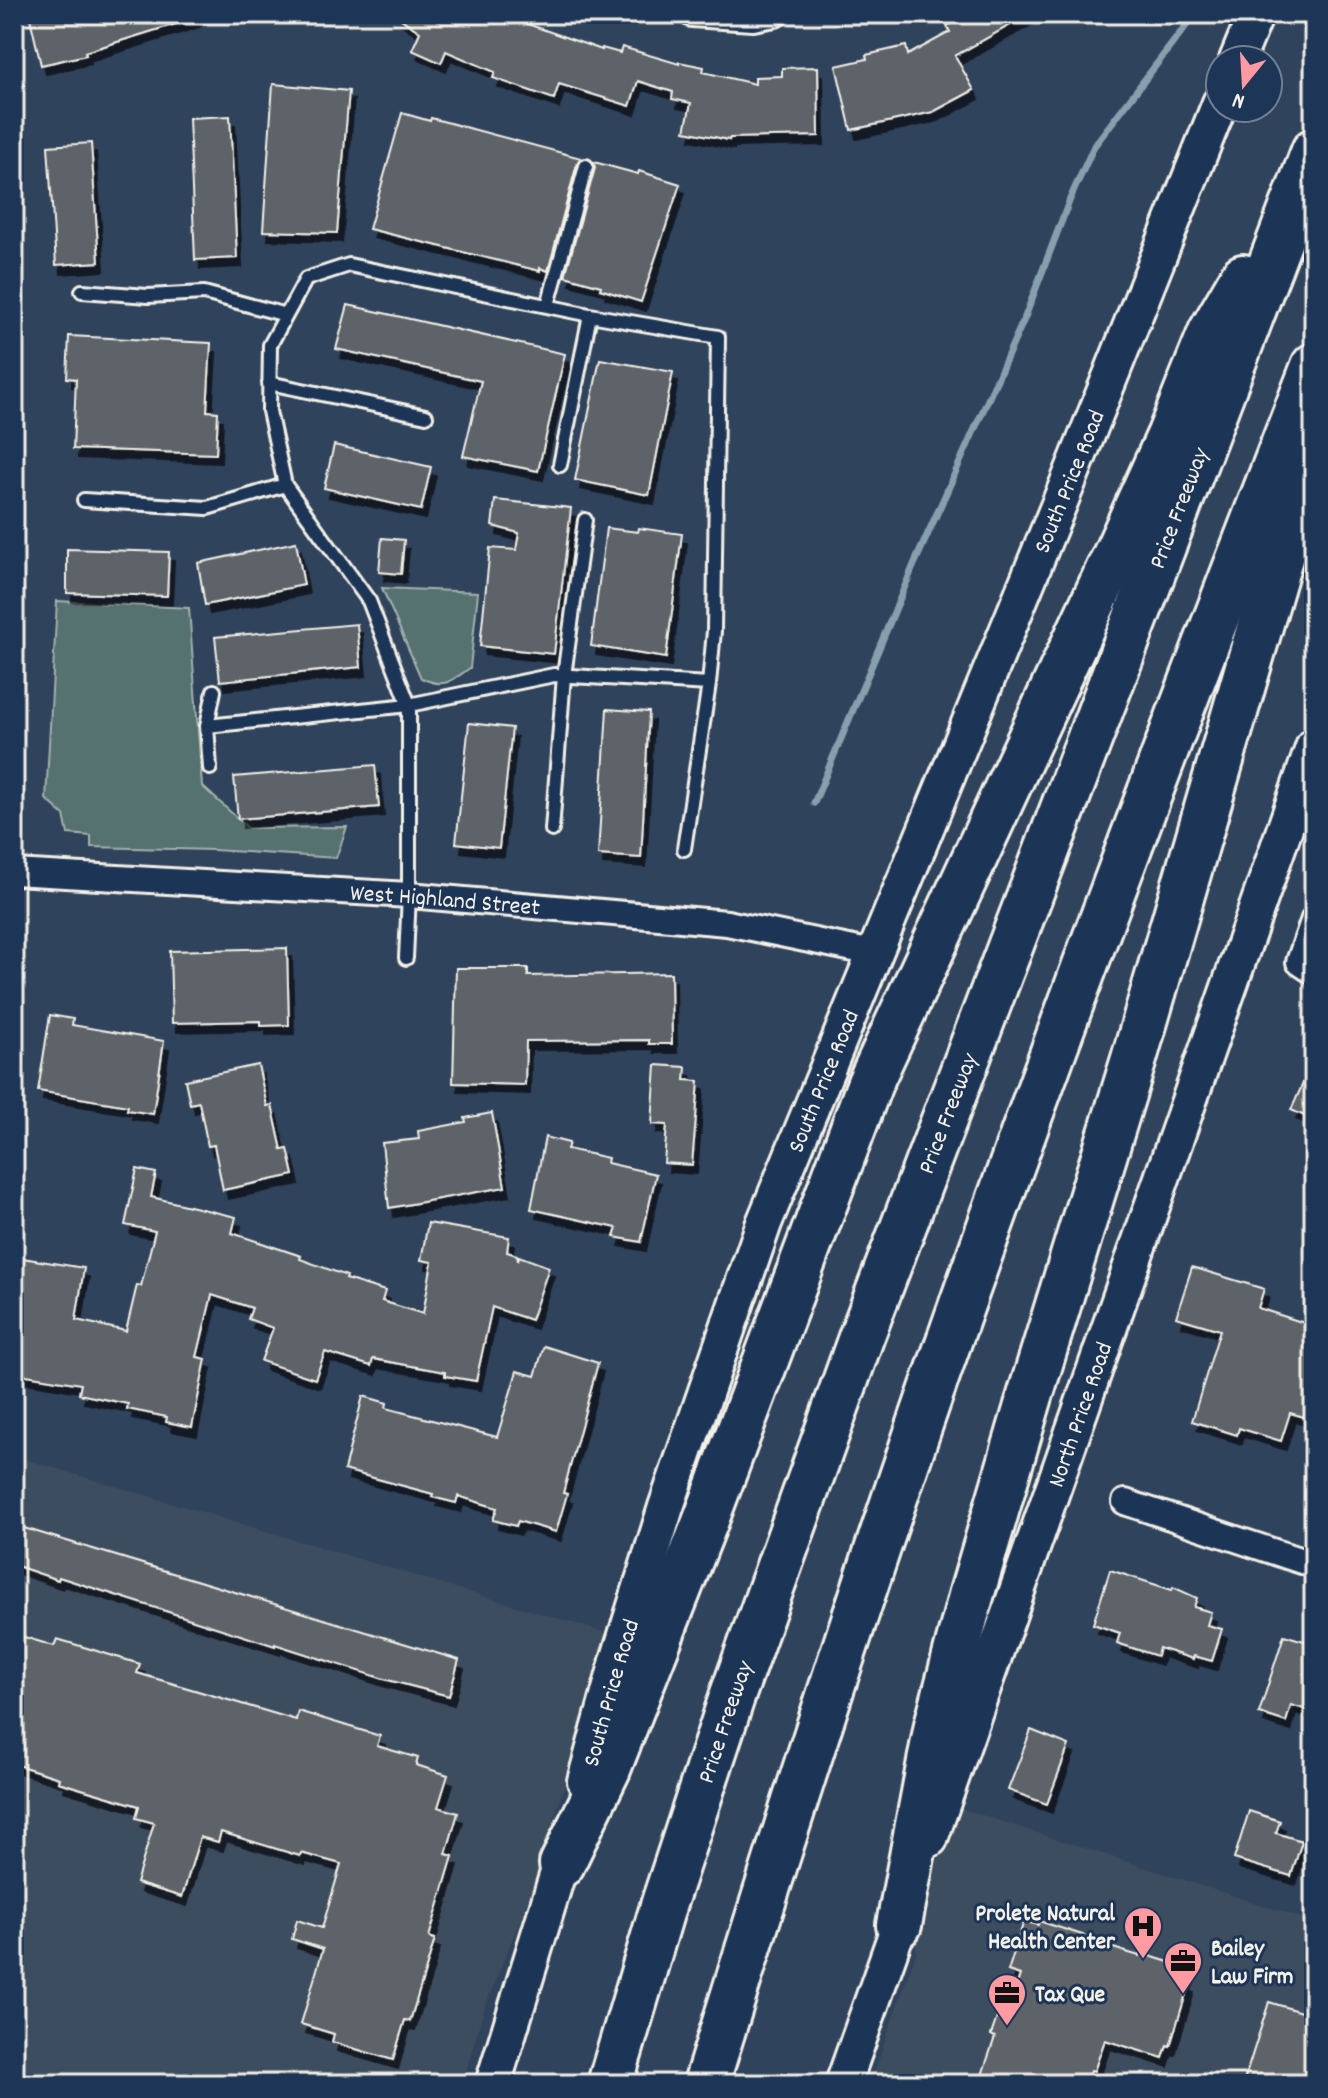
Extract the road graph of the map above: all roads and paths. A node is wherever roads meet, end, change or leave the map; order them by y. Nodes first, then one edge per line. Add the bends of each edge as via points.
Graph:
1 (692, 14) edge
2 (775, 14) edge
3 (1256, 14) edge
4 (1244, 44) edge
5 (1212, 124) edge
6 (1310, 161) edge
7 (586, 166) dead end
8 (82, 291) dead end
9 (548, 305) junction
10 (286, 315) junction
11 (590, 315) junction
12 (1314, 366) edge
13 (269, 383) junction
14 (426, 416) dead end
15 (1314, 453) edge
16 (560, 465) dead end
17 (285, 485) junction
18 (84, 500) dead end
19 (585, 520) dead end
20 (564, 676) junction
21 (709, 684) junction
22 (214, 691) dead end
23 (409, 705) junction
24 (207, 726) junction
25 (1314, 745) edge
26 (210, 768) dead end
27 (552, 830) dead end
28 (684, 849) dead end
29 (14, 872) edge
30 (409, 895) junction
31 (1314, 919) edge
32 (873, 953) junction
33 (406, 958) dead end
34 (1314, 972) edge
35 (1125, 1502) dead end
36 (1314, 1565) edge
37 (562, 1864) junction
38 (899, 1925) junction
39 (493, 2084) edge
40 (610, 2084) edge
41 (706, 2084) edge
42 (843, 2084) edge

1 - 2 street
3 - 4 main road
5 - 32 main road, South Price Road
6 - 37 highway via 1211,332 1113,560 870,1083 608,1769
6 - 40 highway, Price Freeway via 862,1335 727,1712
7 - 9 lane
8 - 10 lane via 204,293
9 - 10 lane via 349,265 306,279
9 - 11 lane
10 - 13 lane via 270,345
11 - 16 lane
11 - 21 lane via 718,337
12 - 41 highway via 1148,793 942,1362 817,1730
13 - 14 lane
13 - 17 lane via 269,411
15 - 38 highway via 971,1596 937,1725
17 - 18 lane via 207,508
17 - 23 lane via 369,601
19 - 20 lane
20 - 21 lane
20 - 23 lane
20 - 27 lane
21 - 28 lane
22 - 24 lane
23 - 24 lane
23 - 30 lane
24 - 26 lane
25 - 38 main road, North Price Road
29 - 30 street, West Highland Street
30 - 32 street, West Highland Street via 727,923
30 - 33 lane
31 - 34 street via 1299,962
32 - 37 main road, South Price Road via 742,1281 626,1633
35 - 36 street
37 - 39 main road, South Price Road
38 - 42 main road, North Price Road

